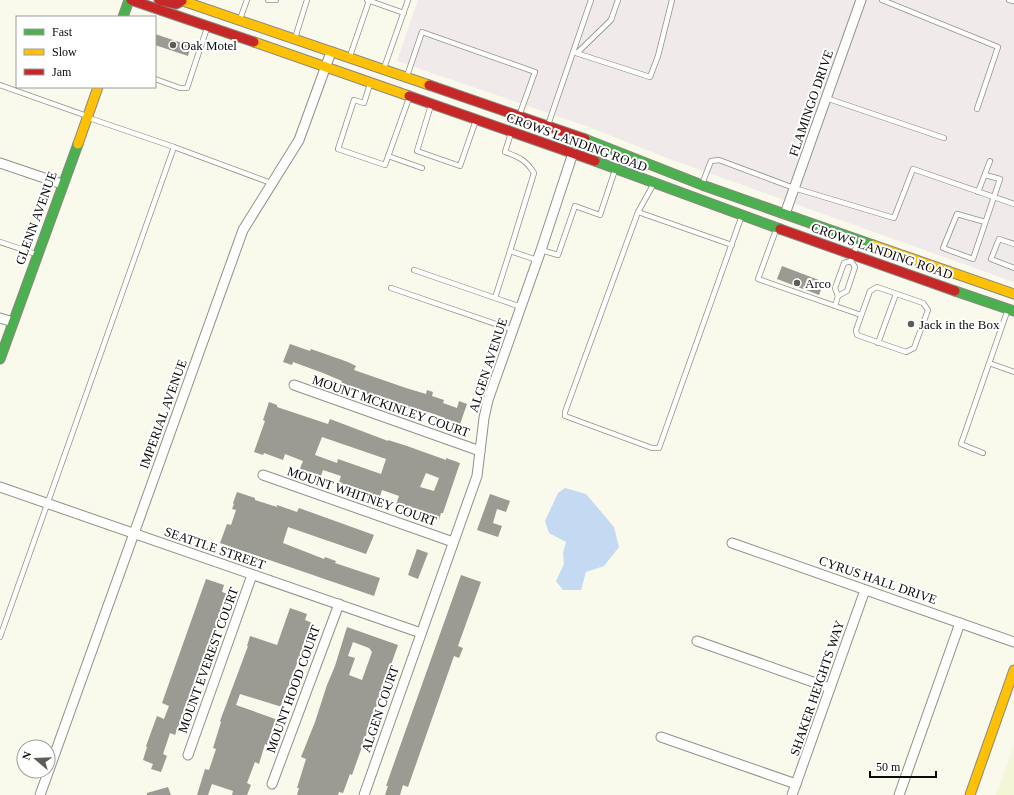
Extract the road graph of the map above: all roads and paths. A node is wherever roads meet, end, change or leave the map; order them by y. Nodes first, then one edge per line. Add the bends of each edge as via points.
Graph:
1 (130, 0) edge
2 (159, 0) edge
3 (182, 0) edge
4 (247, 0) edge
5 (268, 0) edge
6 (276, 0) edge
7 (307, 0) edge
8 (367, 0) edge
9 (408, 0) edge
10 (591, 0) edge
11 (618, 0) edge
12 (672, 0) edge
13 (861, 0) edge
14 (882, 0) edge
15 (1009, 0) edge
16 (1014, 1) edge
17 (404, 13) junction
18 (123, 16) edge
19 (240, 21) junction
20 (208, 26) junction
21 (222, 31) junction
22 (294, 39) junction
23 (331, 52) junction
24 (575, 52) junction
25 (349, 58) junction
26 (326, 68) junction
27 (384, 70) junction
28 (406, 78) junction
29 (156, 79) edge
30 (371, 83) junction
31 (0, 85) edge
32 (98, 88) edge
33 (409, 96) junction
34 (826, 98) junction
35 (432, 104) junction
36 (977, 109) dead end
37 (457, 112) junction
38 (87, 117) junction
39 (519, 117) junction
40 (476, 119) junction
41 (547, 126) junction
42 (512, 132) junction
43 (944, 138) dead end
44 (174, 147) junction
45 (573, 153) junction
46 (388, 156) junction
47 (631, 157) junction
48 (990, 161) dead end
49 (0, 162) edge
50 (422, 168) dead end
51 (616, 169) junction
52 (985, 175) junction
53 (271, 183) junction
54 (62, 184) junction
55 (654, 184) junction
56 (702, 185) junction
57 (794, 188) junction
58 (978, 192) junction
59 (993, 197) junction
60 (1014, 204) edge
61 (638, 212) junction
62 (782, 213) junction
63 (741, 216) junction
64 (985, 222) junction
65 (777, 228) junction
66 (859, 240) junction
67 (0, 242) edge
68 (1014, 244) edge
69 (732, 245) junction
70 (541, 250) junction
71 (510, 251) junction
72 (37, 255) junction
73 (853, 258) junction
74 (537, 260) junction
75 (1014, 268) edge
76 (414, 270) dead end
77 (391, 288) dead end
78 (896, 294) junction
79 (1014, 294) edge
80 (838, 296) junction
81 (495, 298) junction
82 (835, 306) junction
83 (521, 307) junction
84 (1011, 309) edge
85 (861, 315) junction
86 (0, 318) edge
87 (13, 322) junction
88 (513, 330) junction
89 (878, 343) junction
90 (0, 359) edge
91 (988, 363) junction
92 (1014, 372) edge
93 (294, 385) dead end
94 (480, 451) junction
95 (983, 453) dead end
96 (263, 475) dead end
97 (0, 487) edge
98 (48, 504) junction
99 (134, 533) junction
100 (453, 542) junction
101 (732, 543) dead end
102 (252, 575) junction
103 (865, 590) junction
104 (339, 604) junction
105 (960, 623) junction
106 (421, 633) junction
107 (0, 637) edge
108 (697, 641) dead end
109 (1014, 642) edge
110 (1014, 670) edge
111 (830, 688) junction
112 (661, 737) dead end
113 (188, 755) dead end
114 (272, 784) dead end
115 (796, 784) junction
116 (40, 795) edge
117 (364, 795) edge
118 (792, 795) edge
119 (899, 795) edge
120 (970, 795) edge

1 - 18 main road
1 - 20 main road, CROWS LANDING ROAD via 152,10
2 - 3 main road, CROWS LANDING ROAD via 176,4
3 - 19 main road, CROWS LANDING ROAD
4 - 19 lane
5 - 6 lane
7 - 22 lane
8 - 17 lane
8 - 25 lane
9 - 17 lane
10 - 24 lane
11 - 24 lane via 611,20
12 - 24 lane via 650,77
13 - 34 street, FLAMINGO DRIVE
14 - 36 lane via 998,47
15 - 16 lane
17 - 27 lane
19 - 22 main road, CROWS LANDING ROAD
20 - 21 main road, CROWS LANDING ROAD
20 - 29 lane via 187,88
21 - 22 main road via 244,31 287,43
21 - 26 main road, CROWS LANDING ROAD
22 - 23 main road, CROWS LANDING ROAD
23 - 25 main road, CROWS LANDING ROAD
23 - 26 street, IMPERIAL AVENUE
24 - 41 lane
25 - 27 main road, CROWS LANDING ROAD
26 - 30 main road, CROWS LANDING ROAD
26 - 53 street, IMPERIAL AVENUE via 299,140
27 - 28 main road, CROWS LANDING ROAD
28 - 39 main road, CROWS LANDING ROAD
28 - 39 lane via 422,32 535,72
30 - 33 main road, CROWS LANDING ROAD
30 - 46 lane via 364,103 354,100 338,149 385,165
31 - 38 lane
32 - 38 main road, GLENN AVENUE
33 - 35 main road, CROWS LANDING ROAD
33 - 46 lane
34 - 43 lane
34 - 57 street, FLAMINGO DRIVE
35 - 37 main road, CROWS LANDING ROAD
35 - 40 lane via 417,150 460,166
37 - 40 main road, CROWS LANDING ROAD
37 - 41 main road via 474,110 534,129
38 - 44 lane
38 - 54 main road, GLENN AVENUE
39 - 41 main road, CROWS LANDING ROAD
40 - 42 main road, CROWS LANDING ROAD
41 - 47 main road, CROWS LANDING ROAD
42 - 45 main road, CROWS LANDING ROAD
42 - 71 lane via 505,152 529,164 534,173
44 - 53 lane
44 - 98 lane
45 - 47 main road via 577,149 586,148 622,160
45 - 51 main road, CROWS LANDING ROAD
45 - 70 street, ALGEN AVENUE
46 - 50 lane
47 - 56 main road, CROWS LANDING ROAD
48 - 52 lane
49 - 54 street
51 - 55 main road, CROWS LANDING ROAD
51 - 70 lane via 600,214 575,206 558,255
52 - 58 lane
52 - 59 lane via 1000,179
53 - 99 street, IMPERIAL AVENUE via 243,230
54 - 72 main road, GLENN AVENUE
55 - 61 lane
55 - 63 main road, CROWS LANDING ROAD
56 - 57 lane via 711,162 719,160
56 - 62 main road, CROWS LANDING ROAD
57 - 58 lane via 894,218 913,169
57 - 62 street, FLAMINGO DRIVE
58 - 59 lane
59 - 60 lane
59 - 64 lane
61 - 69 lane
61 - 69 lane via 565,416 652,448 659,448
62 - 63 main road via 751,211
62 - 66 main road, CROWS LANDING ROAD
63 - 65 main road, CROWS LANDING ROAD
63 - 69 lane
64 - 64 lane via 973,259 943,248 957,214
65 - 73 main road, CROWS LANDING ROAD
65 - 82 lane via 758,279
66 - 73 lane
66 - 79 main road, CROWS LANDING ROAD
67 - 72 lane
68 - 75 lane via 999,239 991,259
70 - 74 street, ALGEN AVENUE
71 - 74 lane
71 - 81 lane
72 - 87 main road, GLENN AVENUE
73 - 80 lane via 855,267 847,291
73 - 80 lane via 844,263 835,288
73 - 84 main road, CROWS LANDING ROAD
74 - 83 street, ALGEN AVENUE
76 - 81 lane
77 - 88 lane
78 - 85 lane via 877,287 870,291
78 - 89 lane
78 - 89 lane via 923,303 928,310 914,348 906,352
80 - 82 lane
81 - 83 lane
82 - 85 lane
83 - 88 street, ALGEN AVENUE
84 - 91 lane
85 - 89 lane via 857,335
86 - 87 street
87 - 90 main road, GLENN AVENUE
88 - 94 street, ALGEN AVENUE via 488,400
91 - 92 lane
91 - 95 lane via 961,444
93 - 94 street, MOUNT MCKINLEY COURT
94 - 100 street, ALGEN AVENUE via 477,476
96 - 100 street, MOUNT WHITNEY COURT
97 - 98 street, SEATTLE STREET
98 - 99 street, SEATTLE STREET
98 - 107 lane
99 - 102 street, SEATTLE STREET
99 - 116 street, IMPERIAL AVENUE
100 - 106 street, ALGEN AVENUE
101 - 103 street, CYRUS HALL DRIVE
102 - 104 street, SEATTLE STREET
102 - 113 street, MOUNT EVEREST COURT
103 - 105 street, CYRUS HALL DRIVE
103 - 111 street, SHAKER HEIGHTS WAY
104 - 106 street, SEATTLE STREET
104 - 114 street, MOUNT HOOD COURT
105 - 109 street, CYRUS HALL DRIVE
105 - 119 street
106 - 117 street, ALGEN COURT
108 - 111 street
110 - 120 main road
111 - 115 street, SHAKER HEIGHTS WAY
112 - 115 street
115 - 118 street, SHAKER HEIGHTS WAY

